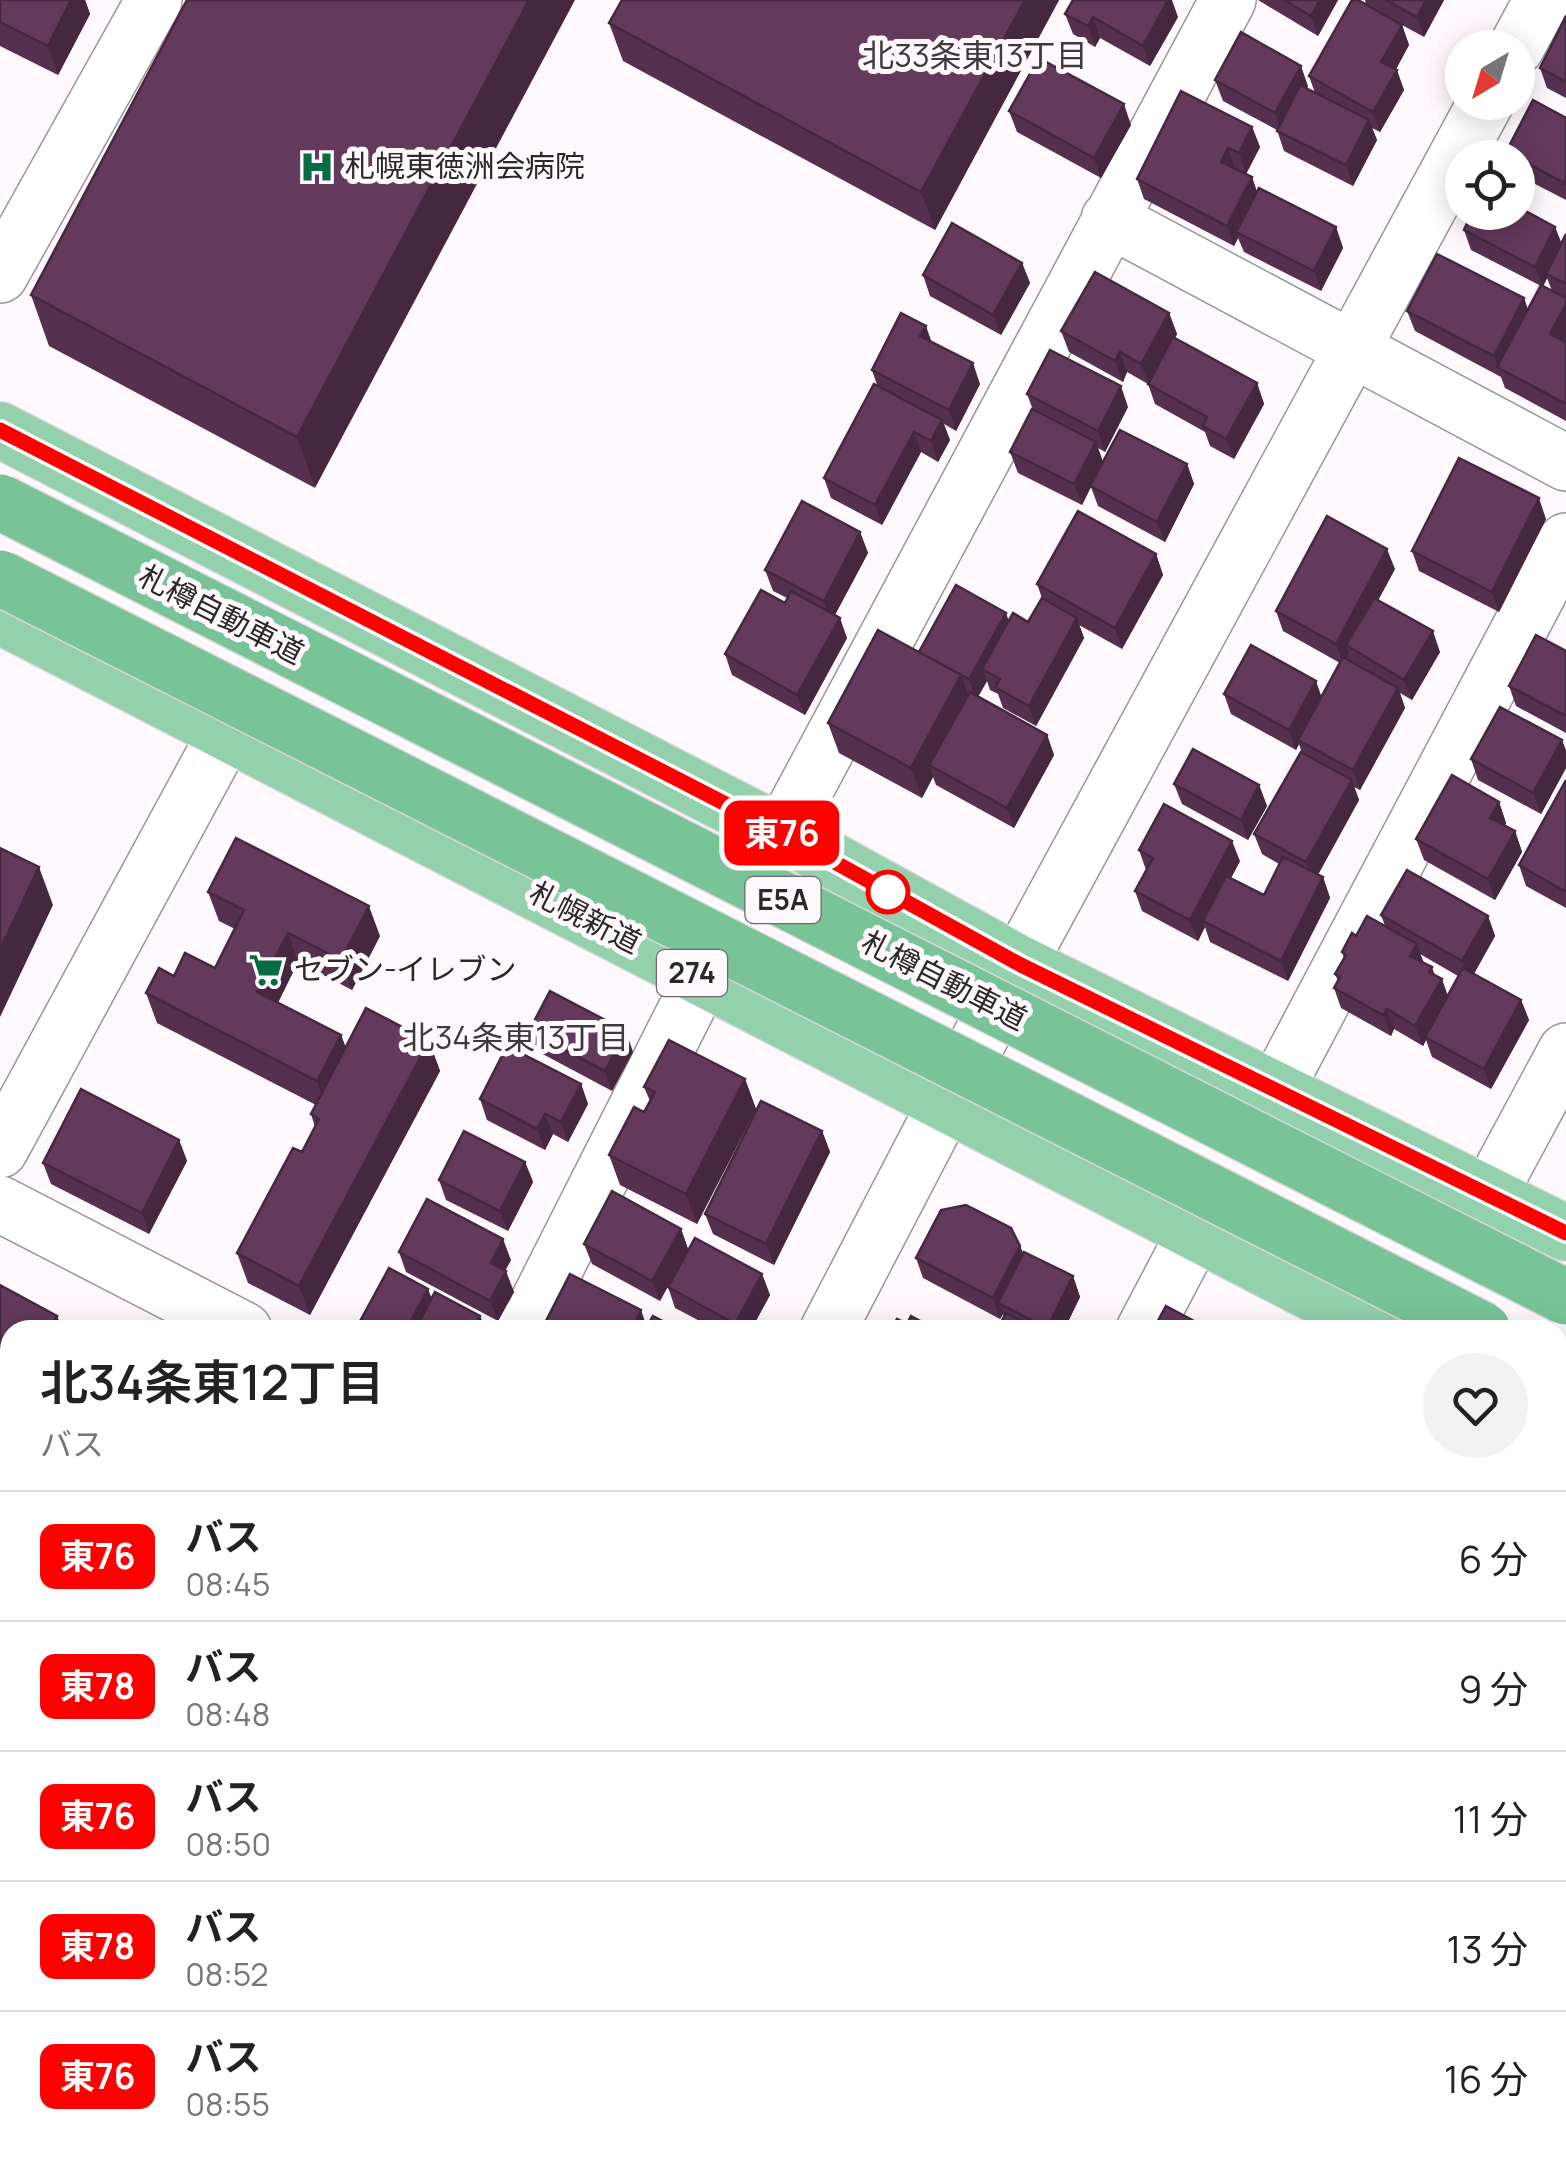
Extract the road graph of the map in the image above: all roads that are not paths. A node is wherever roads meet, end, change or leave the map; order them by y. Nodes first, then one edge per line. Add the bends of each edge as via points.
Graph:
1 (154, 0) edge
2 (1228, 0) edge
3 (1542, 0) edge
4 (1526, 30) edge
5 (1476, 120) edge
6 (1109, 219) junction
7 (0, 275) edge
8 (1353, 349) junction
9 (0, 430) edge
10 (1566, 463) edge
11 (0, 502) edge
12 (1566, 541) edge
13 (0, 578) edge
14 (0, 616) edge
15 (226, 732) junction
16 (782, 833) junction
17 (1019, 964) junction
18 (702, 978) junction
19 (1566, 1051) edge
20 (1276, 1091) junction
21 (947, 1105) junction
22 (0, 1150) edge
23 (1488, 1196) junction
24 (0, 1204) edge
25 (1195, 1233) junction
26 (1566, 1233) edge
27 (1566, 1297) edge
28 (209, 1320) edge
29 (529, 1320) edge
30 (833, 1320) edge
31 (1149, 1320) edge
32 (1365, 1320) edge
33 (1463, 1320) edge

1 - 7 street
2 - 6 street
3 - 4 street
5 - 8 street
6 - 8 street
6 - 16 street
8 - 10 street
8 - 17 street
9 - 16 highway
11 - 27 highway, 札樽自動車道 / E5A, bridge
12 - 20 street
13 - 33 highway, E5A, bridge
14 - 15 highway, 札幌新道 / 274
15 - 18 highway, 札幌新道 / 274
15 - 22 street
16 - 17 highway
17 - 20 highway
17 - 21 street
18 - 21 highway, 札幌新道 / 274
18 - 29 street
19 - 23 street
20 - 23 highway
21 - 25 highway, 札幌新道 / 274
21 - 30 street
23 - 26 highway
24 - 28 street
25 - 31 street
25 - 32 highway, 札幌新道 / 274

